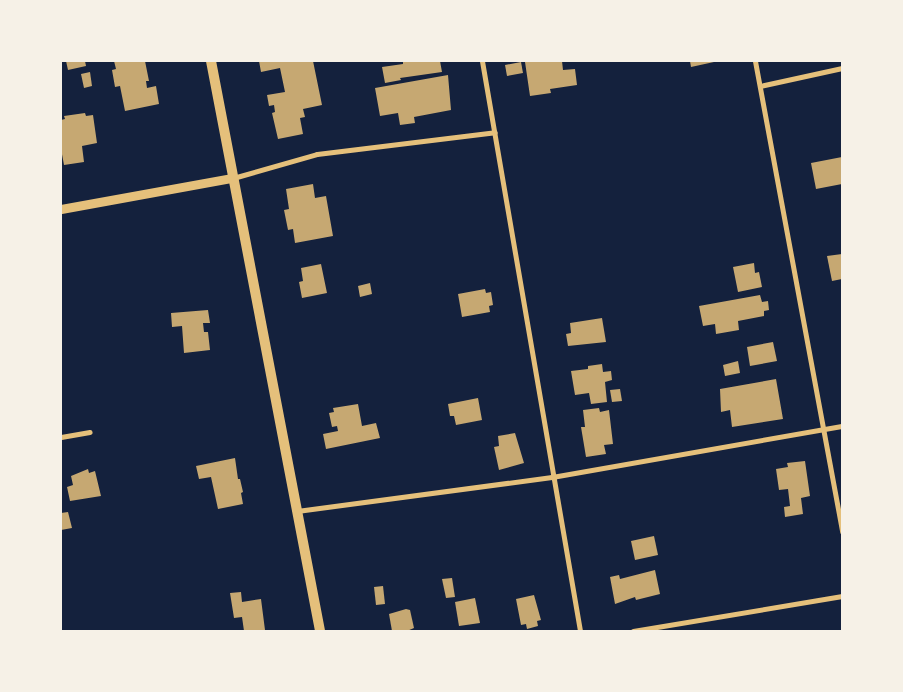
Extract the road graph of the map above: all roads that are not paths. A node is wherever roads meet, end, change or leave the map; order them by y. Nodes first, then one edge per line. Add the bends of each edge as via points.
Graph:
1 (211, 61) edge
2 (482, 61) edge
3 (755, 61) edge
4 (842, 68) edge
5 (760, 86) junction
6 (495, 132) junction
7 (232, 178) junction
8 (61, 210) edge
9 (842, 426) edge
10 (824, 429) junction
11 (90, 432) dead end
12 (61, 437) edge
13 (552, 478) junction
14 (297, 512) junction
15 (842, 532) edge
16 (842, 596) edge
17 (320, 631) edge
18 (580, 631) edge
19 (633, 631) edge

1 - 7 main road
2 - 6 street
3 - 5 street
4 - 5 street
5 - 10 street
6 - 7 street via 317,154
6 - 13 street
7 - 8 street
7 - 14 main road
9 - 10 street
10 - 13 street
10 - 15 street
11 - 12 street
13 - 14 street
13 - 18 street
14 - 17 main road
16 - 19 street

